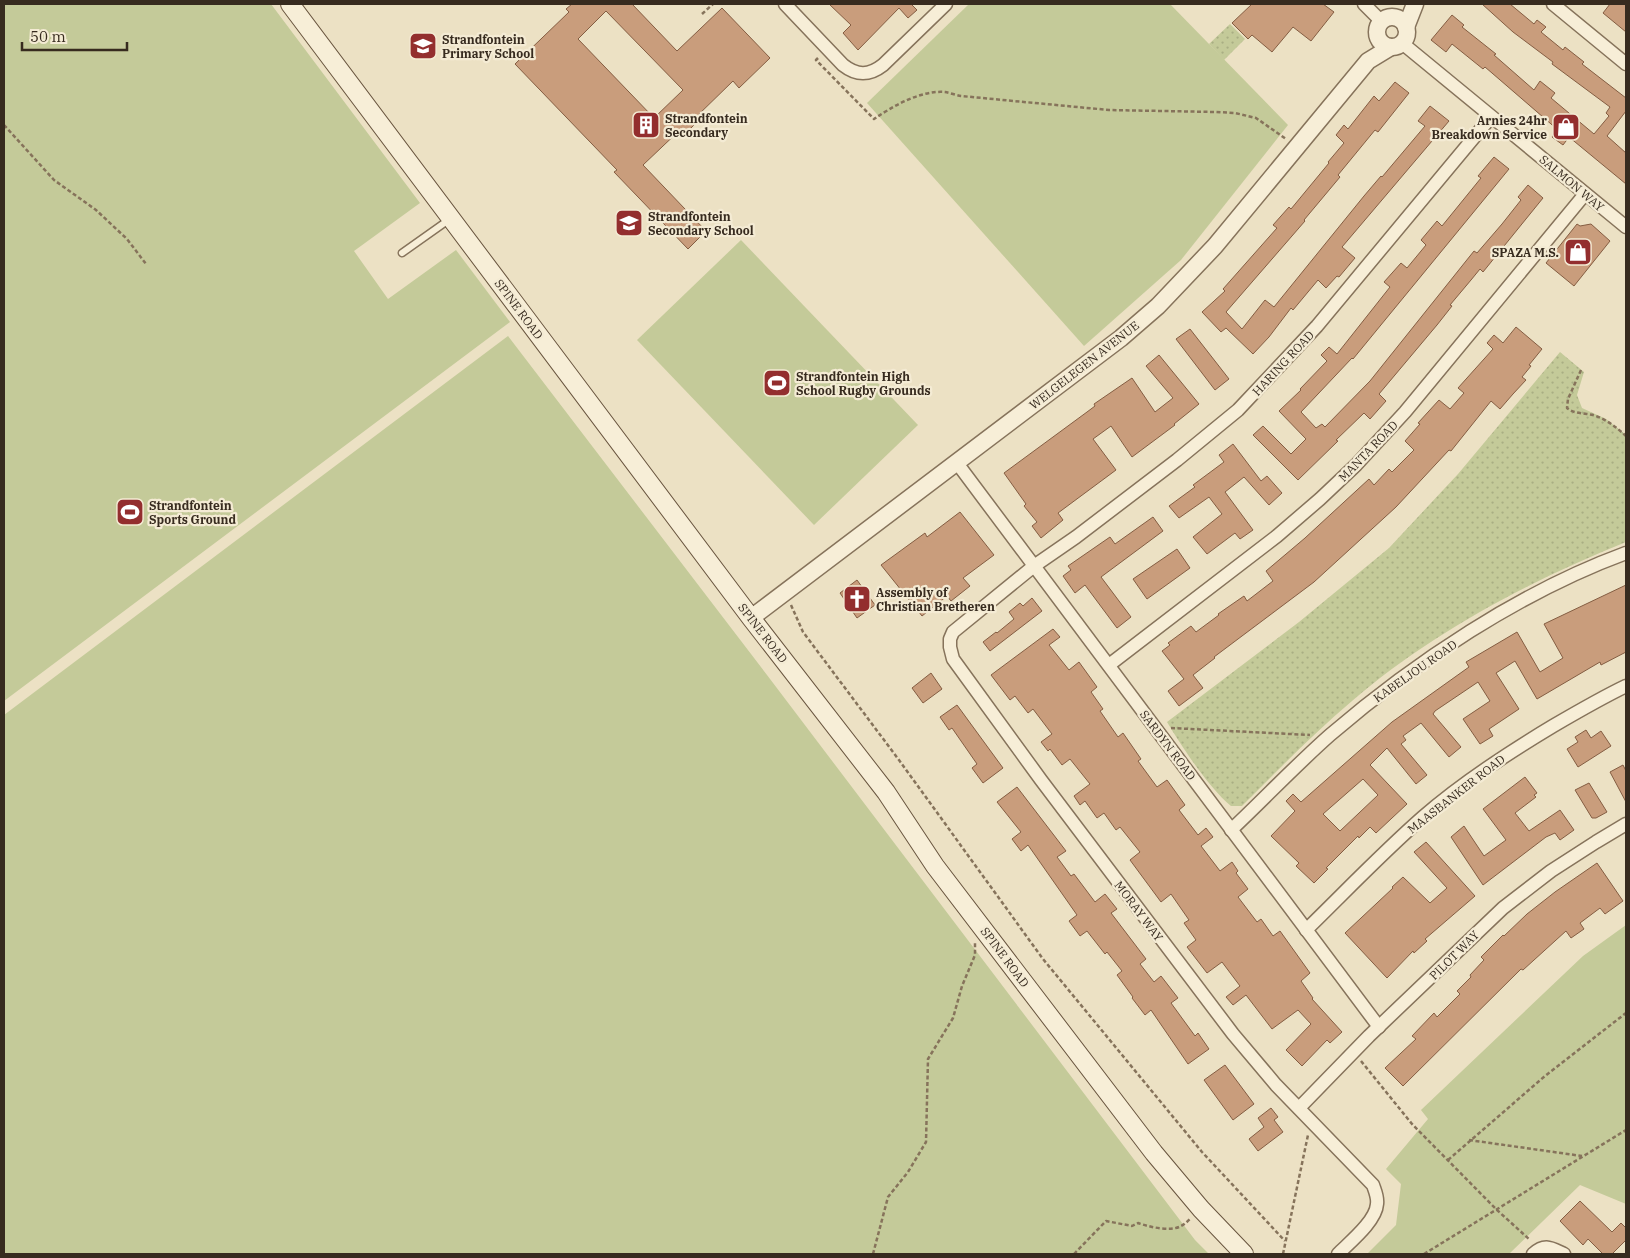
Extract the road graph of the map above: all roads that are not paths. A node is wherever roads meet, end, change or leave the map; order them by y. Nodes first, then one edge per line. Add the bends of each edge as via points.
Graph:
1 (290, 4) edge
2 (785, 4) edge
3 (946, 4) edge
4 (1364, 4) edge
5 (1415, 4) edge
6 (1553, 4) edge
7 (1392, 32) junction
8 (1626, 64) edge
9 (1491, 117) junction
10 (1585, 194) junction
11 (451, 219) junction
12 (1626, 228) edge
13 (402, 254) dead end
14 (957, 463) junction
15 (1626, 553) edge
16 (1034, 566) junction
17 (751, 618) junction
18 (1109, 665) junction
19 (1626, 686) edge
20 (1626, 824) edge
21 (1232, 830) junction
22 (1306, 930) junction
23 (1379, 1027) junction
24 (1299, 1108) junction
25 (1536, 1251) edge
26 (1244, 1254) edge
27 (1338, 1254) edge
28 (1564, 1254) edge

1 - 11 main road, SPINE ROAD
2 - 3 street via 843,65 860,74 874,71
4 - 7 street, SALMON WAY
5 - 7 street, WELGELEGEN AVENUE
6 - 8 street
7 - 9 street, SALMON WAY
7 - 14 street, WELGELEGEN AVENUE via 1215,246 1158,306
9 - 10 street, SALMON WAY
9 - 16 street, HARING ROAD via 1317,326 1238,410 1177,460
10 - 12 street, SALMON WAY
10 - 18 street, MANTA ROAD via 1405,412 1356,464 1278,536
11 - 13 lane
11 - 17 main road, SPINE ROAD
14 - 16 street, SARDYN ROAD
14 - 17 street, WELGELEGEN AVENUE
15 - 21 street, KABELJOU ROAD via 1497,616 1407,674 1329,736
16 - 18 street, SARDYN ROAD
16 - 24 street, MORAY WAY via 953,632 950,639 953,659 1233,1034
17 - 26 main road, SPINE ROAD via 886,792 935,866 1154,1153
18 - 21 street, SARDYN ROAD
19 - 22 street, MAASBANKER ROAD via 1505,754 1470,779 1382,854
20 - 23 street, PILOT WAY via 1551,871 1503,908
21 - 22 street, SARDYN ROAD
22 - 23 street, SARDYN ROAD
23 - 24 street, PILOT WAY
24 - 27 street, MORAY WAY via 1373,1185 1377,1197 1373,1218
25 - 28 street via 1546,1246

